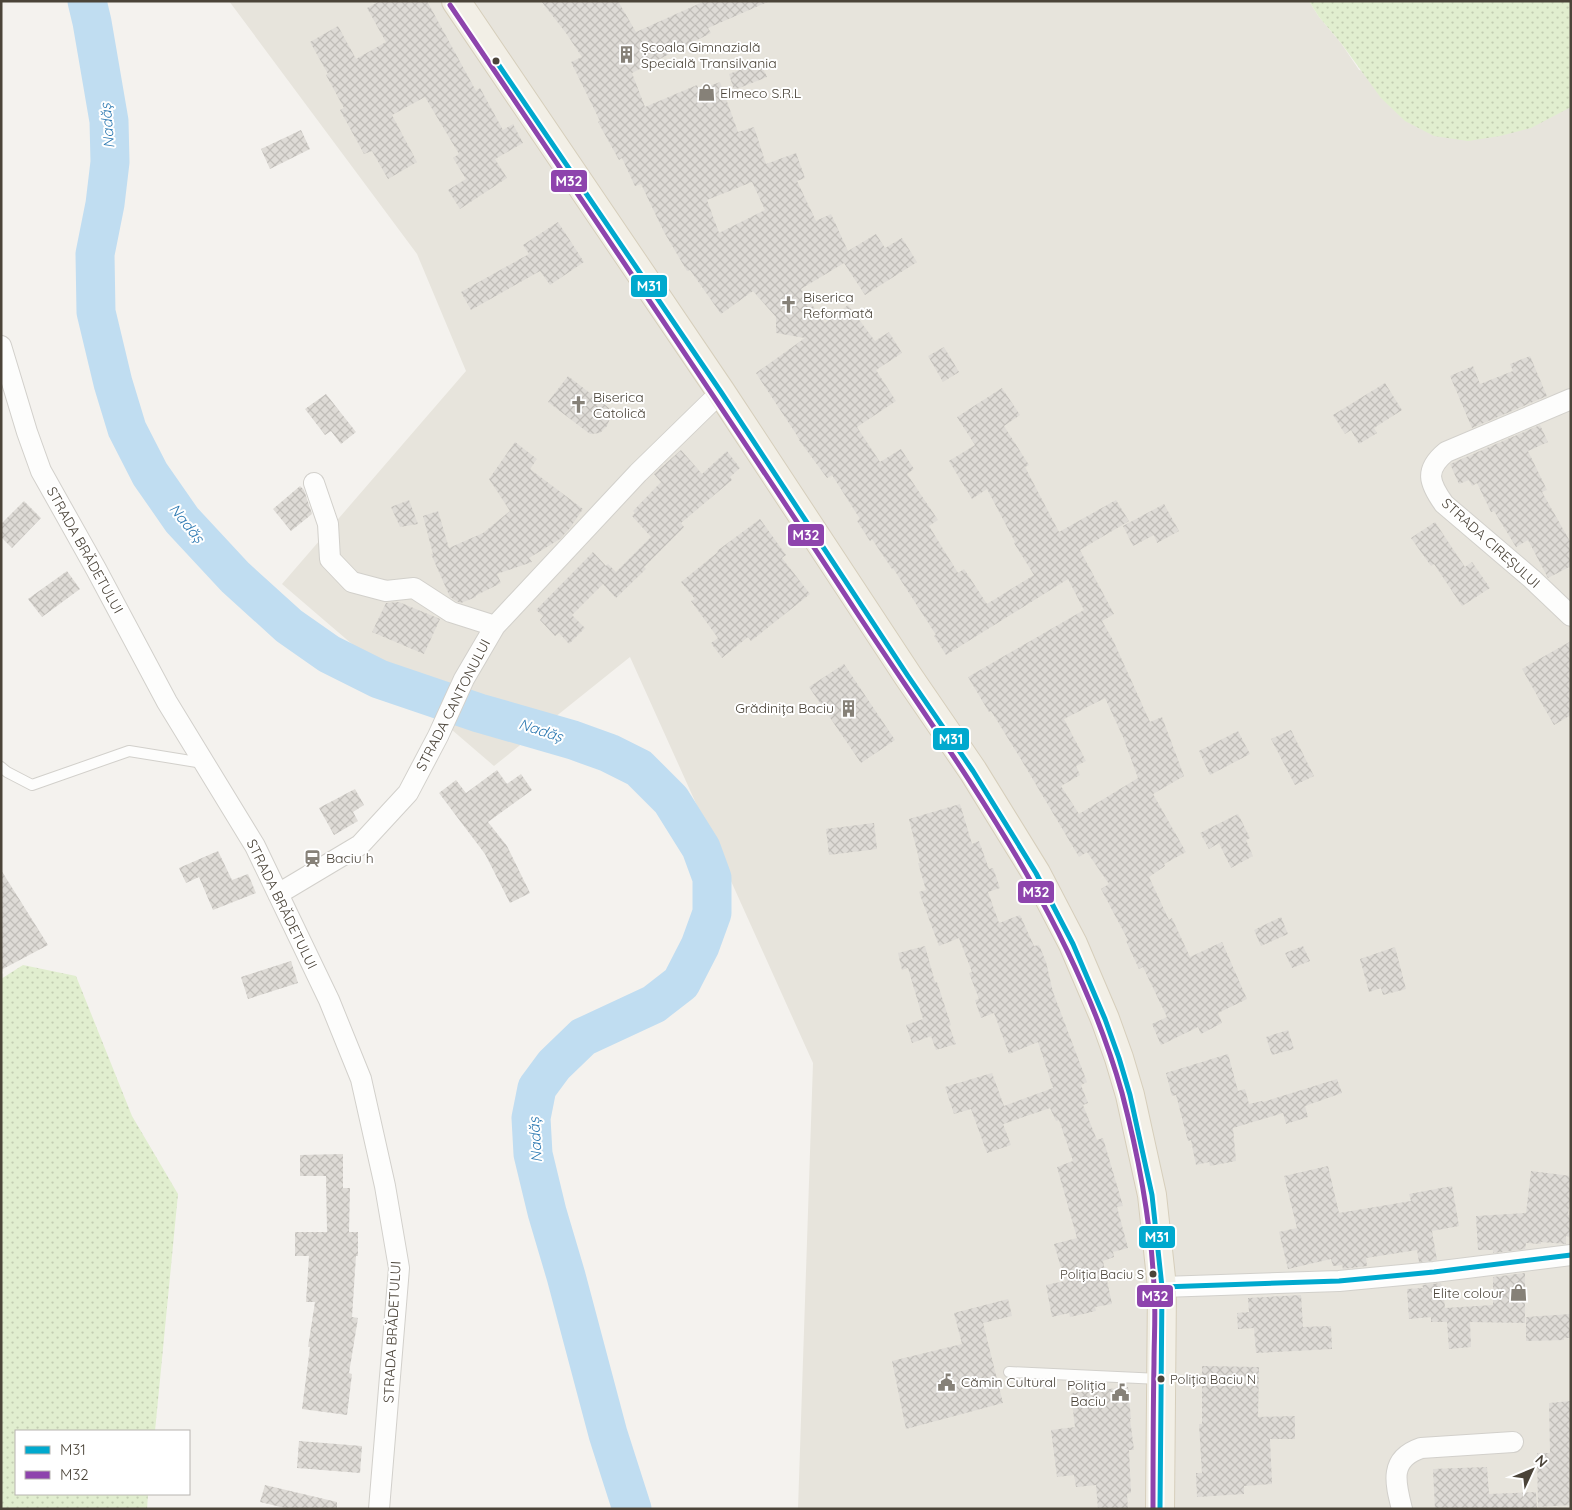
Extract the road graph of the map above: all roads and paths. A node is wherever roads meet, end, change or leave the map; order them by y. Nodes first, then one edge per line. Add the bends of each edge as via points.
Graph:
1 (456, 1) edge
2 (1, 346) edge
3 (722, 392) junction
4 (1571, 399) edge
5 (314, 484) dead end
6 (1571, 616) edge
7 (495, 626) junction
8 (203, 763) junction
9 (1, 767) edge
10 (278, 894) junction
11 (1571, 1255) edge
12 (1162, 1287) junction
13 (1009, 1372) dead end
14 (1162, 1379) junction
15 (1514, 1442) dead end
16 (379, 1509) edge
17 (1160, 1509) edge
18 (1402, 1509) edge

1 - 3 main road
2 - 8 street, STRADA BRĂDETULUI via 41,471
3 - 7 street, STRADA CANTONULUI via 638,473
3 - 12 main road via 995,806 1036,873 1073,944 1105,1019 1130,1095 1152,1195
4 - 6 street, STRADA CIREȘULUI via 1446,452 1432,466 1430,478 1444,504
5 - 7 street via 328,524 330,559 352,582 386,592 414,588 451,612
7 - 10 street, STRADA CANTONULUI via 464,680 408,793 360,845
8 - 9 lane via 129,751 32,785
8 - 10 street, STRADA BRĂDETULUI via 256,846
10 - 16 street, STRADA BRĂDETULUI via 329,1000 361,1078 385,1186 398,1268
11 - 12 street via 1339,1281
12 - 14 main road
13 - 14 lane
14 - 17 main road
15 - 18 street via 1413,1451 1401,1462 1395,1477

